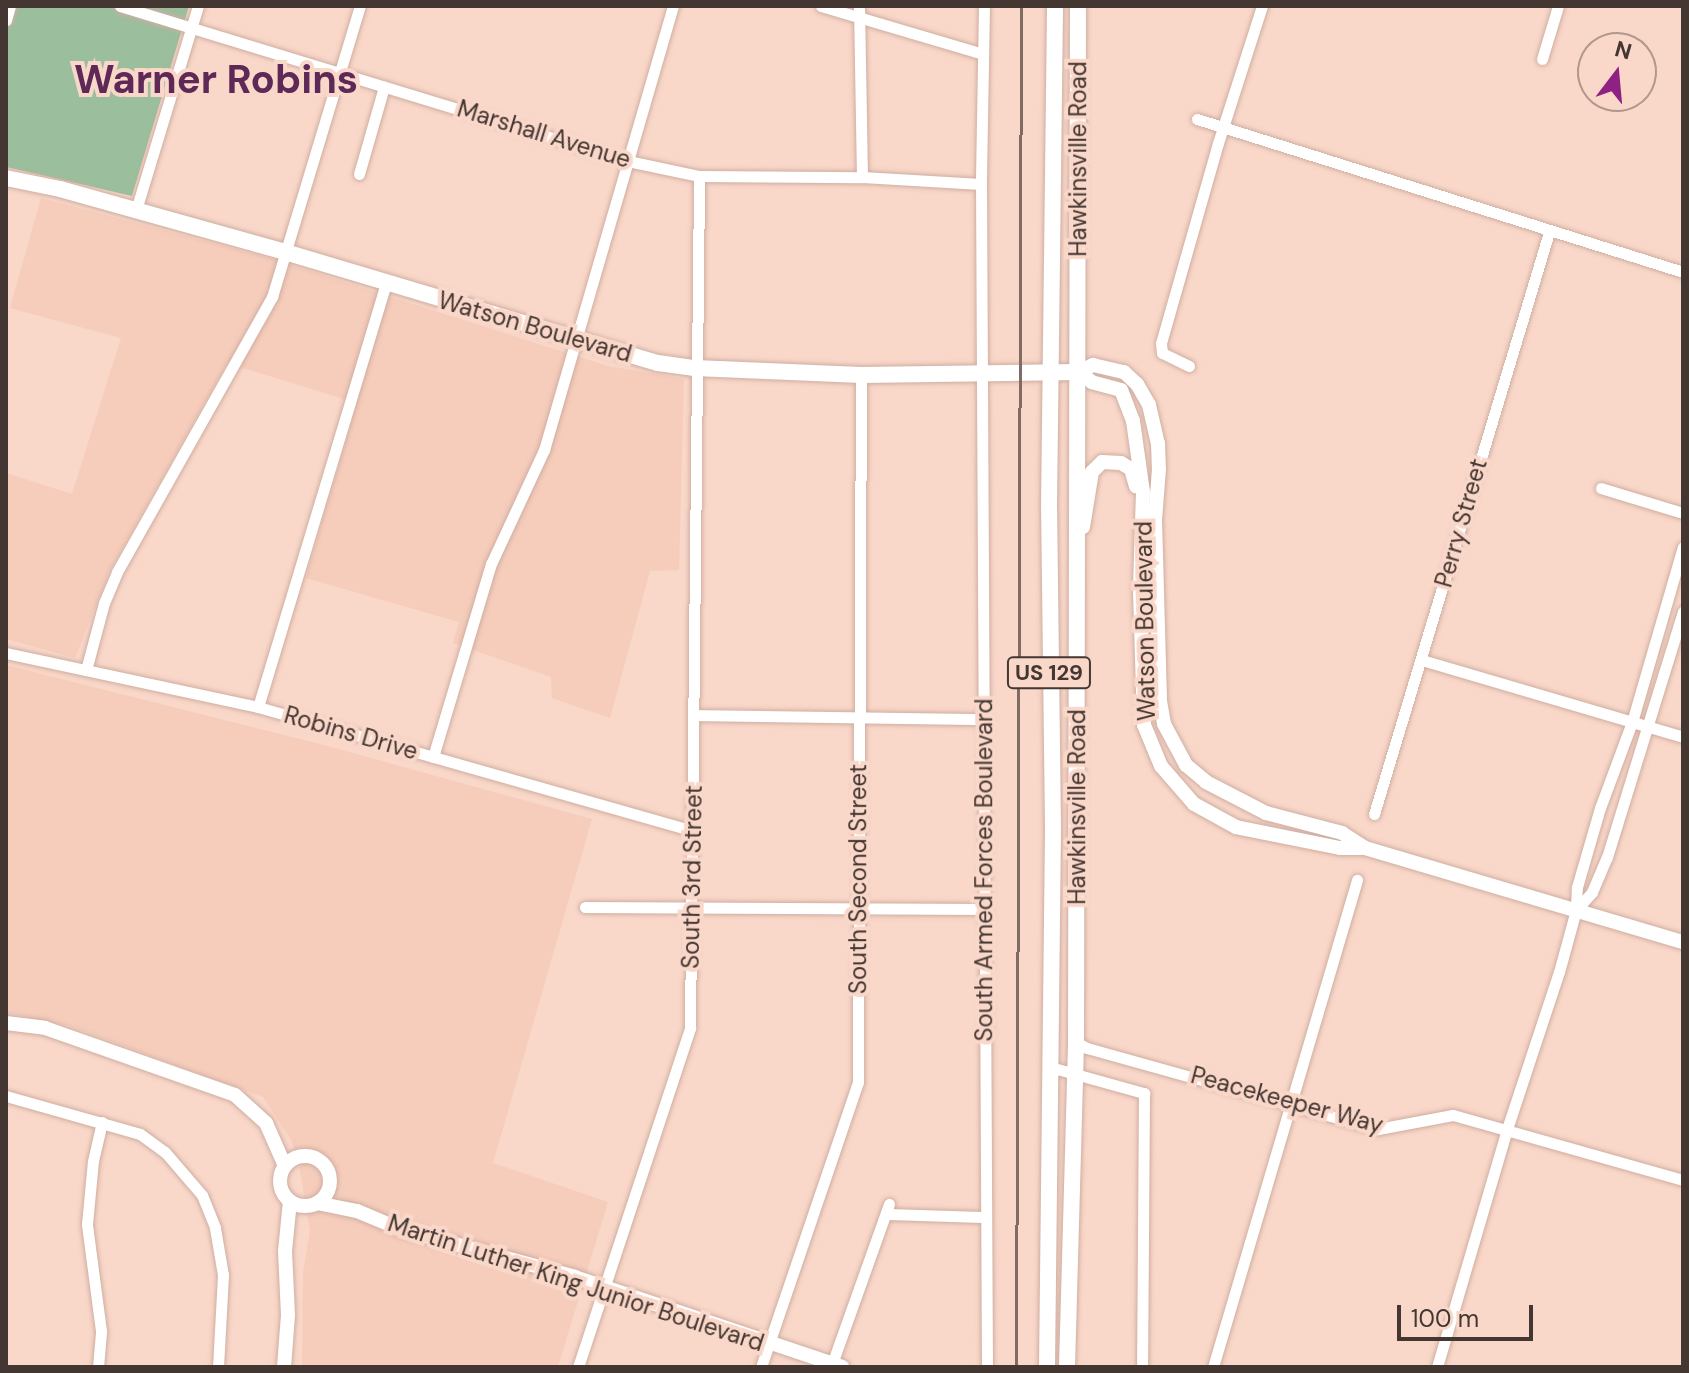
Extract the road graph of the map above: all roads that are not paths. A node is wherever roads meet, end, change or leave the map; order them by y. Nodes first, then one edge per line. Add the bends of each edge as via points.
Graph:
1 (10, 6) edge
2 (120, 6) edge
3 (198, 6) edge
4 (360, 6) edge
5 (673, 6) edge
6 (821, 6) edge
7 (984, 6) edge
8 (1055, 6) edge
9 (1078, 6) edge
10 (1262, 6) edge
11 (1558, 6) edge
12 (859, 12) edge
13 (6, 20) edge
14 (192, 30) junction
15 (983, 54) junction
16 (1542, 59) dead end
17 (338, 74) junction
18 (384, 87) junction
19 (1197, 119) dead end
20 (1223, 127) junction
21 (628, 161) junction
22 (359, 174) dead end
23 (699, 176) junction
24 (862, 177) junction
25 (6, 178) edge
26 (981, 184) junction
27 (136, 210) junction
28 (1549, 232) junction
29 (285, 252) junction
30 (1683, 272) edge
31 (386, 284) junction
32 (574, 339) junction
33 (1189, 366) dead end
34 (695, 368) junction
35 (1079, 372) junction
36 (1051, 373) junction
37 (984, 374) junction
38 (861, 375) junction
39 (1601, 488) dead end
40 (1683, 513) edge
41 (1142, 523) junction
42 (1683, 547) edge
43 (1078, 566) junction
44 (1683, 611) edge
45 (6, 653) edge
46 (1422, 660) junction
47 (86, 670) junction
48 (1646, 672) junction
49 (1663, 677) junction
50 (258, 707) junction
51 (695, 715) junction
52 (858, 717) junction
53 (985, 719) junction
54 (1632, 722) junction
55 (1649, 727) junction
56 (1683, 737) edge
57 (433, 757) junction
58 (1374, 814) dead end
59 (692, 831) junction
60 (1365, 848) junction
61 (1357, 880) dead end
62 (585, 907) dead end
63 (858, 908) junction
64 (692, 909) junction
65 (984, 909) junction
66 (1576, 910) junction
67 (1683, 942) edge
68 (6, 1023) edge
69 (1076, 1042) junction
70 (1050, 1067) junction
71 (1075, 1074) junction
72 (6, 1096) edge
73 (1290, 1105) junction
74 (102, 1122) junction
75 (1507, 1129) junction
76 (271, 1131) junction
77 (301, 1156) junction
78 (285, 1166) junction
79 (1683, 1180) edge
80 (330, 1184) junction
81 (304, 1204) junction
82 (357, 1211) junction
83 (984, 1217) junction
84 (603, 1288) junction
85 (769, 1344) junction
86 (837, 1365) edge
87 (98, 1367) edge
88 (218, 1367) edge
89 (284, 1367) edge
90 (578, 1367) edge
91 (761, 1367) edge
92 (987, 1367) edge
93 (1047, 1367) edge
94 (1067, 1367) edge
95 (1142, 1367) edge
96 (1213, 1367) edge
97 (1437, 1367) edge

1 - 13 street
2 - 14 street, Marshall Avenue
3 - 14 street
4 - 17 street
5 - 21 street
6 - 12 street
7 - 15 street, South Armed Forces Boulevard
8 - 36 main road, Hawkinsville Road / US 129
9 - 35 main road, Hawkinsville Road / US 129
10 - 20 street
11 - 16 street
12 - 15 street
12 - 24 street
14 - 17 street, Marshall Avenue
14 - 27 street
15 - 26 street, South Armed Forces Boulevard
17 - 18 street, Marshall Avenue
17 - 29 street
18 - 21 street, Marshall Avenue
18 - 22 street
19 - 20 street
20 - 28 street
20 - 33 street via 1161,343 1162,353
21 - 23 street, Marshall Avenue
21 - 32 street
23 - 24 street, Marshall Avenue
23 - 34 street, South 3rd Street
24 - 26 street, Marshall Avenue
25 - 27 main road, Watson Boulevard
26 - 37 street, South Armed Forces Boulevard
27 - 29 main road, Watson Boulevard
28 - 30 street
28 - 46 street, Perry Street
29 - 31 main road, Watson Boulevard
29 - 47 street via 265,313 117,572 96,625
31 - 32 main road, Watson Boulevard
31 - 50 street
32 - 34 main road, Watson Boulevard
32 - 57 street via 544,450 491,564
34 - 38 main road, Watson Boulevard
34 - 51 street, South 3rd Street
35 - 36 main road, Watson Boulevard
35 - 41 street, Watson Boulevard via 1092,382 1121,390 1128,400 1140,457
35 - 43 main road, Hawkinsville Road / US 129
35 - 60 street, Watson Boulevard via 1093,365 1124,372 1149,405 1158,456 1158,675 1164,724 1186,765 1244,804 1342,833
36 - 37 main road, Watson Boulevard
36 - 70 main road, Hawkinsville Road / US 129
37 - 38 main road, Watson Boulevard
37 - 53 street, South Armed Forces Boulevard
38 - 52 street, South Second Street
39 - 40 street
41 - 43 street via 1131,469 1102,462 1090,480
41 - 60 street, Watson Boulevard via 1144,725 1161,766 1194,804 1236,827 1340,848
42 - 48 street
43 - 69 main road, Hawkinsville Road / US 129
44 - 49 street
45 - 47 street, Robins Drive
46 - 54 street
46 - 58 street, Perry Street
47 - 50 street, Robins Drive
48 - 49 street
48 - 54 street
49 - 55 street
50 - 57 street, Robins Drive
51 - 52 street
51 - 59 street, South 3rd Street
52 - 53 street
52 - 63 street, South Second Street
53 - 65 street, South Armed Forces Boulevard
54 - 55 street
54 - 66 street via 1588,847
55 - 56 street
55 - 66 street via 1607,857 1592,892
57 - 59 street, Robins Drive
59 - 64 street, South 3rd Street
60 - 66 street, Watson Boulevard
61 - 73 street
62 - 64 street
63 - 64 street
63 - 65 street
63 - 85 street, South Second Street via 858,1082
64 - 84 street, South 3rd Street via 690,1028
65 - 83 street, South Armed Forces Boulevard
66 - 67 street, Watson Boulevard
66 - 75 street
68 - 76 street via 45,1028 235,1095
69 - 71 main road, Hawkinsville Road / US 129
69 - 73 street, Peacekeeper Way
70 - 71 street
70 - 93 main road, Hawkinsville Road / US 129
71 - 94 main road, Hawkinsville Road / US 129
71 - 95 street via 1144,1093
72 - 74 street
73 - 75 street, Peacekeeper Way via 1378,1129 1453,1115
73 - 96 street
74 - 87 street via 87,1224 101,1331
74 - 88 street via 140,1134 165,1152 202,1195 215,1228 223,1275
75 - 79 street, Peacekeeper Way
75 - 97 street
76 - 77 street
76 - 78 street
77 - 78 street
77 - 80 street via 322,1163
78 - 81 street via 281,1188
80 - 81 street
80 - 82 street, Martin Luther King Junior Boulevard
81 - 82 street, Martin Luther King Junior Boulevard
81 - 89 street via 288,1239
82 - 84 street, Martin Luther King Junior Boulevard via 400,1229
83 - 86 street via 887,1209
83 - 92 street, South Armed Forces Boulevard
84 - 85 street, Martin Luther King Junior Boulevard
84 - 90 street, South 3rd Street
85 - 86 street, Martin Luther King Junior Boulevard
85 - 91 street, South Second Street

